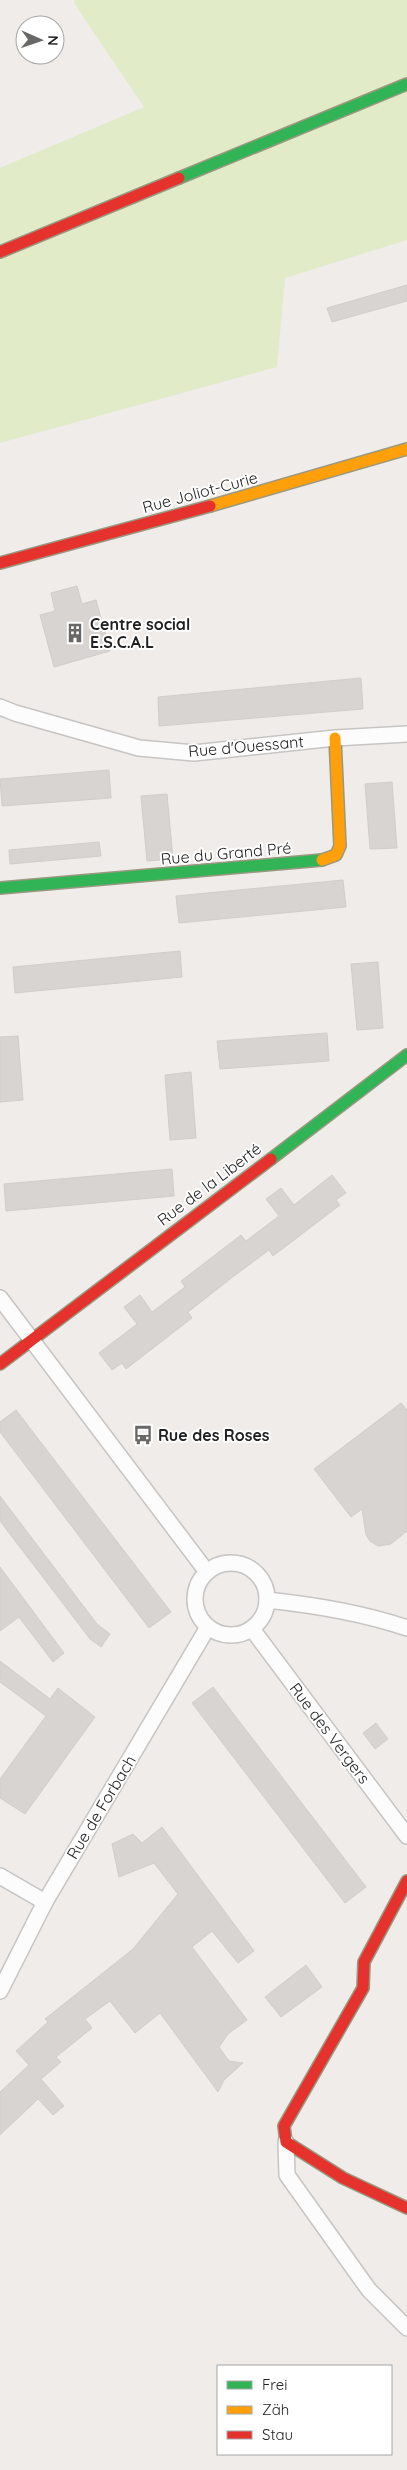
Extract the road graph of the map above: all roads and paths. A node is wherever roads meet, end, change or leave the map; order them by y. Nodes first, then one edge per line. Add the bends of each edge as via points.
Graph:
1 (407, 84) edge
2 (0, 252) edge
3 (407, 449) edge
4 (0, 563) edge
5 (0, 707) edge
6 (407, 734) edge
7 (335, 738) junction
8 (0, 888) edge
9 (407, 1055) edge
10 (0, 1298) edge
11 (32, 1341) junction
12 (0, 1364) edge
13 (207, 1572) junction
14 (267, 1600) junction
15 (208, 1627) junction
16 (407, 1628) edge
17 (252, 1629) junction
18 (407, 1836) edge
19 (0, 1876) edge
20 (407, 1881) edge
21 (45, 1902) junction
22 (0, 1991) edge
23 (286, 2142) junction
24 (407, 2208) edge
25 (407, 2328) edge

1 - 2 street
3 - 4 street, Rue Joliot-Curie
5 - 7 street, Rue d'Ouessant via 139,748 194,753
6 - 7 street, Rue d'Ouessant
7 - 8 street, Rue du Grand Pré via 340,846 336,854 320,861
9 - 11 street, Rue de la Liberté
10 - 11 street
11 - 12 street, Rue de la Liberté
11 - 13 street
13 - 14 street via 221,1564 242,1564 253,1570 264,1584
13 - 15 street via 197,1586 195,1604
14 - 16 street via 332,1610
14 - 17 street via 263,1616
15 - 17 street via 220,1634 233,1636
15 - 21 street, Rue de Forbach
17 - 18 street, Rue des Vergers
19 - 21 street
20 - 23 street via 364,1962 363,1988 284,2126
21 - 22 street, Rue de Forbach
23 - 24 street via 343,2178
23 - 25 street via 287,2175 368,2290

